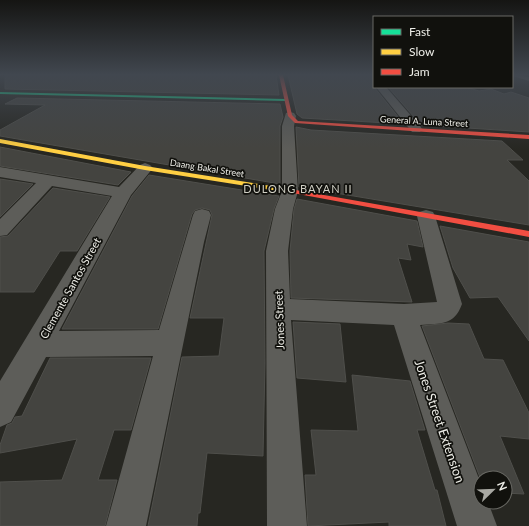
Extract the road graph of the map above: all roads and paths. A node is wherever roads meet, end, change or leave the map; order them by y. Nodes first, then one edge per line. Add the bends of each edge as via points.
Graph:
1 (267, 100) edge
2 (286, 100) joint
3 (391, 100) edge
4 (290, 116) junction
5 (416, 129) junction
6 (529, 137) edge
7 (0, 141) edge
8 (145, 168) junction
9 (0, 172) edge
10 (48, 180) junction
11 (290, 191) junction
12 (123, 193) junction
13 (202, 216) dead end
14 (426, 216) junction
15 (0, 230) edge
16 (529, 234) edge
17 (278, 308) junction
18 (404, 315) junction
19 (170, 343) junction
20 (38, 344) junction
21 (0, 412) edge
22 (126, 526) edge
23 (287, 526) edge
24 (476, 526) edge

1 - 2 street
2 - 4 street
3 - 5 street
4 - 5 street, General A. Luna Street via 297,122 311,124
4 - 11 street, Jones Street
5 - 6 street, General A. Luna Street
7 - 8 street, Daang Bakal Street
8 - 11 street, Daang Bakal Street
8 - 12 street, Clemente Santos Street
9 - 10 street
10 - 12 street
10 - 15 street
11 - 14 street, Daang Bakal Street
11 - 17 street, Jones Street via 284,209 277,251
12 - 20 street, Clemente Santos Street
13 - 19 street
14 - 16 street, Daang Bakal Street
14 - 18 street via 450,304 443,312
17 - 18 street
17 - 23 street, Jones Street
18 - 24 street, Jones Street Extension
19 - 20 street
19 - 22 street
20 - 21 street, Clemente Santos Street

